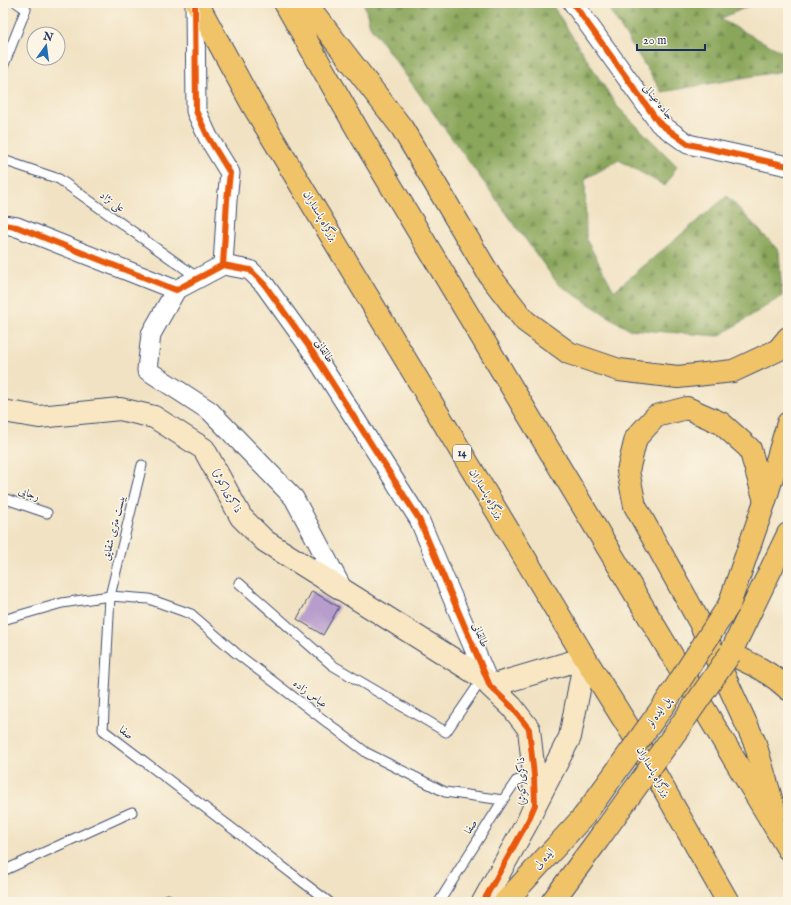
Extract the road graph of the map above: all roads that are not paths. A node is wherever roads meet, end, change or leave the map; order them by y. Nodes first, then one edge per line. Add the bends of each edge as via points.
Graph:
1 (17, 3) edge
2 (196, 3) edge
3 (285, 3) edge
4 (305, 3) edge
5 (573, 3) edge
6 (3, 67) edge
7 (3, 160) edge
8 (788, 166) edge
9 (3, 225) edge
10 (223, 265) junction
11 (198, 278) junction
12 (176, 290) junction
13 (788, 338) edge
14 (3, 411) edge
15 (788, 423) edge
16 (142, 465) dead end
17 (3, 498) edge
18 (765, 501) junction
19 (48, 513) dead end
20 (788, 534) edge
21 (239, 583) dead end
22 (343, 590) junction
23 (110, 596) junction
24 (3, 620) edge
25 (730, 654) junction
26 (585, 658) junction
27 (486, 682) junction
28 (788, 689) edge
29 (534, 775) junction
30 (503, 800) junction
31 (535, 805) junction
32 (132, 812) dead end
33 (584, 816) joint
34 (786, 845) edge
35 (3, 872) edge
36 (723, 898) edge
37 (162, 902) edge
38 (171, 902) edge
39 (329, 902) edge
40 (438, 902) edge
41 (483, 902) edge
42 (505, 902) edge
43 (552, 902) edge

1 - 6 lane via 26,9
2 - 10 street via 196,111 230,173
2 - 26 main road, بزرگراه پاسداران / 14 via 252,104
3 - 34 main road via 360,134
4 - 13 main road via 402,128 490,276 525,320 569,353 619,370 678,378 733,371 778,350
5 - 8 street, جاده عینالی via 659,123 688,144
7 - 11 lane, علی نژاد via 59,179
9 - 12 street via 17,227
10 - 11 street
10 - 27 street, طالقانی via 250,270 264,284 310,348 402,492 419,519
11 - 12 street
12 - 22 street via 151,334 147,370 210,411 294,498
14 - 22 street, ذاکری(کوثر) via 39,417 120,409 154,417 204,449 241,517 265,541
15 - 18 main road, پل ایده لو
16 - 23 lane, بیست متری شقایق
17 - 19 lane, رجایی
18 - 33 main road, پل ایده لو, bridge via 729,605 664,705
18 - 34 main road via 750,449 721,423 687,408 656,416 636,438 628,471 635,506 700,623 755,743
20 - 25 main road
21 - 27 lane via 332,665 446,732
22 - 27 street, ذاکری(کوثر)
23 - 24 lane via 62,604
23 - 30 lane, عباس زاده via 150,599 190,614 236,654 367,753 445,792
23 - 39 lane, صفا via 103,730
25 - 28 main road via 755,665
25 - 43 main road, bridge
26 - 27 street
26 - 31 street via 570,737
26 - 36 main road, بزرگراه پاسداران / 14 via 632,733
27 - 29 street, ذاکری(کوثر) via 512,707 529,729
29 - 30 lane, صفا via 516,781
29 - 31 street, ذاکری(کوثر)
30 - 40 lane, صفا
31 - 41 street, ذاکری(کوثر)
32 - 35 lane
33 - 42 main road, ایده لی
37 - 38 lane via 168,899

